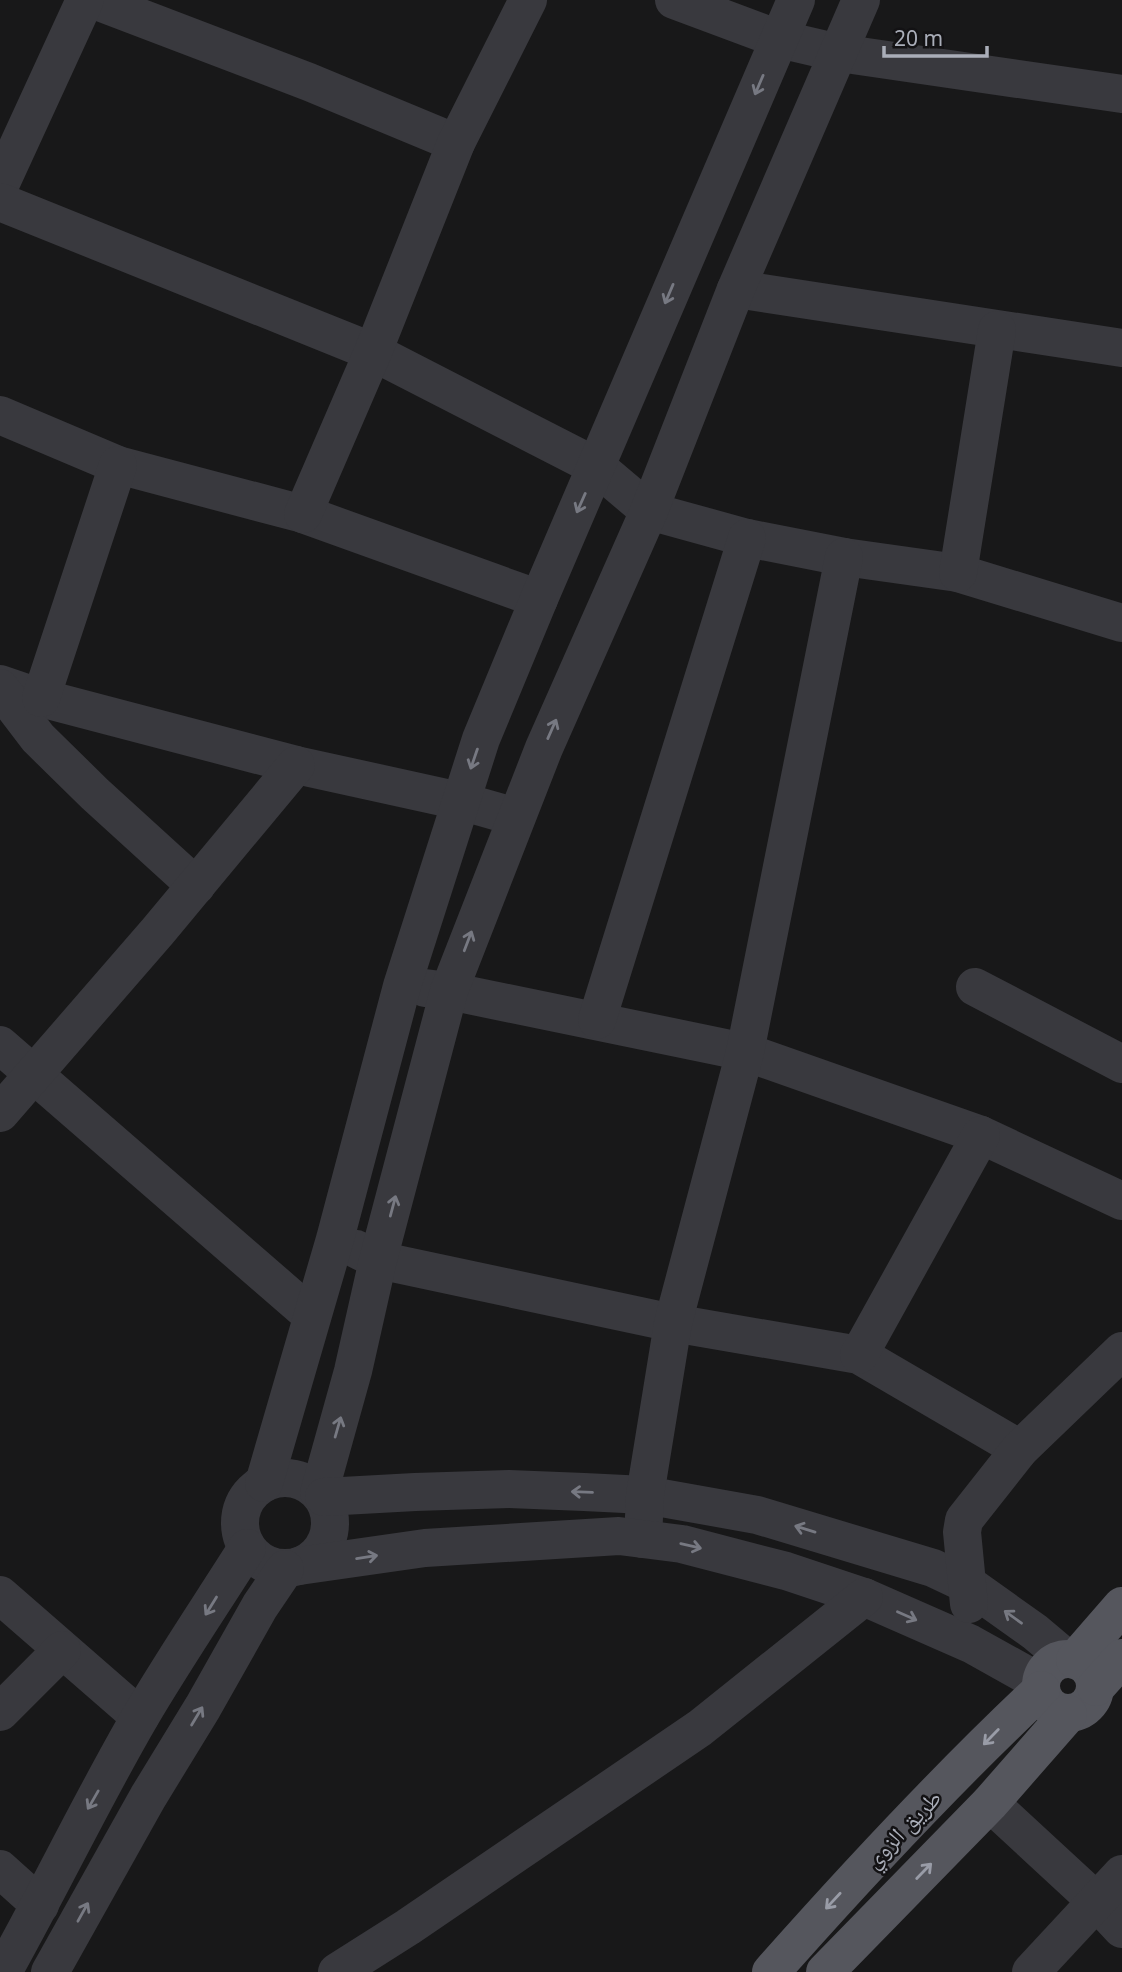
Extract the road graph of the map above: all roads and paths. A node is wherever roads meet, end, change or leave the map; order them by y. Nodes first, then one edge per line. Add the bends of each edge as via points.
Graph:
1 (85, 0) edge
2 (94, 0) edge
3 (527, 0) edge
4 (674, 0) edge
5 (796, 0) edge
6 (861, 0) edge
7 (759, 22) edge
8 (839, 53) junction
9 (1122, 94) edge
10 (456, 143) junction
11 (0, 185) edge
12 (0, 202) edge
13 (736, 289) junction
14 (997, 330) junction
15 (1122, 348) edge
16 (373, 352) junction
17 (0, 415) edge
18 (118, 465) junction
19 (597, 467) junction
20 (649, 511) junction
21 (303, 514) junction
22 (747, 538) junction
23 (844, 557) junction
24 (958, 573) junction
25 (539, 598) junction
26 (1122, 623) edge
27 (0, 686) edge
28 (41, 698) junction
29 (296, 765) junction
30 (460, 801) junction
31 (516, 817) junction
32 (196, 886) junction
33 (402, 986) junction
34 (975, 987) dead end
35 (449, 991) junction
36 (597, 1020) junction
37 (0, 1045) edge
38 (746, 1052) junction
39 (1122, 1064) edge
40 (34, 1075) junction
41 (0, 1113) edge
42 (981, 1135) junction
43 (1122, 1201) edge
44 (335, 1239) junction
45 (378, 1260) junction
46 (312, 1316) junction
47 (673, 1323) junction
48 (1122, 1351) edge
49 (859, 1356) junction
50 (1020, 1449) junction
51 (264, 1483) junction
52 (322, 1495) junction
53 (645, 1495) junction
54 (643, 1539) junction
55 (247, 1548) junction
56 (292, 1568) junction
57 (969, 1585) junction
58 (0, 1595) edge
59 (864, 1597) junction
60 (1122, 1606) edge
61 (971, 1644) junction
62 (62, 1650) junction
63 (1122, 1658) edge
64 (1065, 1682) junction
65 (0, 1712) edge
66 (140, 1717) junction
67 (990, 1803) junction
68 (0, 1869) edge
69 (1122, 1874) edge
70 (1096, 1901) junction
71 (40, 1905) junction
72 (1122, 1928) edge
73 (3, 1972) edge
74 (50, 1972) edge
75 (337, 1972) edge
76 (771, 1972) edge
77 (825, 1972) edge
78 (1031, 1972) edge

1 - 11 street
2 - 10 street
3 - 10 street
4 - 7 street
5 - 7 street
6 - 8 street
7 - 8 street
7 -> 19 street
8 - 9 street
8 - 13 street
10 - 16 street
12 - 16 street
13 - 14 street
13 - 20 street
14 - 15 street
14 - 24 street
16 - 19 street
16 - 21 street
17 - 18 street
18 - 21 street
18 - 28 street
19 - 20 street
19 -> 25 street
20 - 22 street
31 -> 20 street
21 - 25 street
22 - 23 street
22 - 36 street
23 - 24 street
23 - 38 street
24 - 26 street
25 -> 30 street
27 - 28 street
27 - 32 street via 38,738
28 - 29 street
29 - 30 street
29 - 32 street
30 - 31 street
30 - 33 street
35 -> 31 street
32 - 40 street
33 - 35 street
33 - 44 street
34 - 39 street
35 - 36 street
45 -> 35 street
36 - 38 street
37 - 40 street
38 - 42 street
38 - 47 street
40 - 41 street
40 - 46 street
42 - 43 street
42 - 49 street
44 - 45 street
44 - 46 street
45 - 47 street
52 -> 45 street
46 - 51 street
47 - 49 street
47 - 53 street
48 - 50 street
49 - 50 street
50 - 57 street via 964,1520
51 - 52 street via 293,1478
51 - 55 street via 243,1504 241,1534
53 -> 52 street via 509,1489
52 - 56 street via 331,1520 329,1535 313,1560
53 - 54 street
57 -> 53 street via 933,1568 757,1515
56 -> 54 street via 425,1548 619,1536
54 -> 59 street via 760,1564
55 - 56 street via 270,1566
55 -> 66 street
74 -> 56 street via 260,1606
57 - 61 street
64 -> 57 street via 1035,1632
58 - 62 street
59 -> 61 street
59 - 75 street via 700,1728
60 - 64 main road, طريق الزوي
61 - 64 street
62 - 65 street
62 - 66 street
63 - 64 main road, طريق الزوي
64 - 67 main road, طريق الزوي
64 -> 76 main road, طريق الزوي via 998,1731
66 -> 71 street
67 - 70 street
77 -> 67 main road, طريق الزوي
68 - 71 street
69 - 70 street
70 - 72 street
70 - 78 street
71 - 73 street

